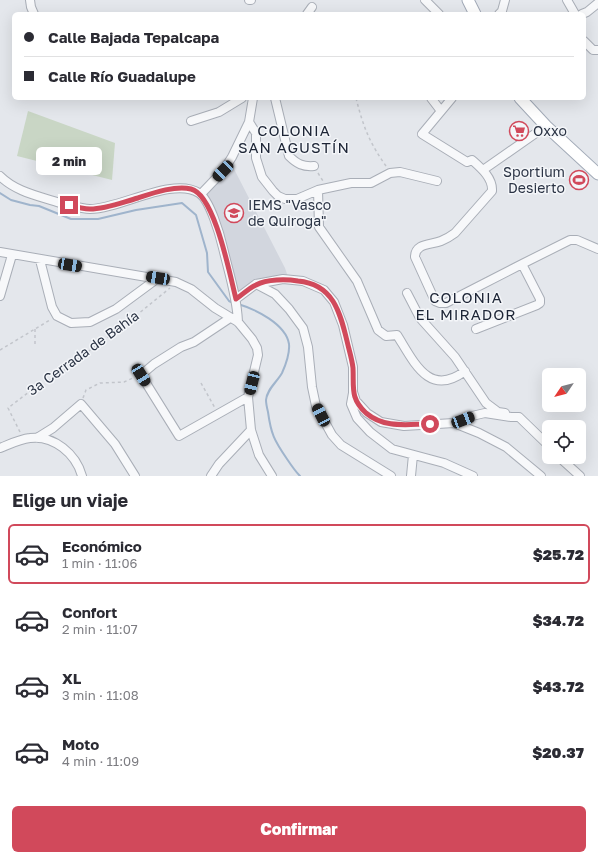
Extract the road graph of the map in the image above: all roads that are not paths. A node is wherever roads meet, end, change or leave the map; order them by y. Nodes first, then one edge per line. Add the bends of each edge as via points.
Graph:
1 (30, 0) edge
2 (468, 0) edge
3 (505, 0) edge
4 (567, 0) edge
5 (598, 3) edge
6 (33, 12) edge
7 (474, 12) edge
8 (501, 12) edge
9 (574, 12) edge
10 (586, 12) edge
11 (586, 43) edge
12 (598, 50) edge
13 (239, 100) edge
14 (253, 100) edge
15 (276, 100) edge
16 (433, 100) edge
17 (450, 100) edge
18 (522, 100) edge
19 (441, 111) junction
20 (191, 121) dead end
21 (249, 122) junction
22 (546, 126) junction
23 (314, 166) road end
24 (483, 170) junction
25 (598, 174) edge
26 (0, 176) edge
27 (437, 181) dead end
28 (318, 190) junction
29 (200, 194) junction
30 (598, 249) edge
31 (0, 252) edge
32 (12, 255) junction
33 (40, 260) junction
34 (522, 264) junction
35 (158, 278) junction
36 (256, 284) junction
37 (407, 293) dead end
38 (0, 296) edge
39 (236, 300) junction
40 (230, 318) junction
41 (238, 322) junction
42 (476, 329) dead end
43 (465, 371) junction
44 (353, 392) junction
45 (248, 397) junction
46 (521, 418) junction
47 (454, 423) junction
48 (251, 430) junction
49 (37, 438) junction
50 (542, 439) edge
51 (0, 448) edge
52 (413, 455) junction
53 (567, 464) edge
54 (82, 476) edge
55 (135, 476) edge
56 (211, 476) edge
57 (272, 476) edge
58 (391, 476) edge
59 (411, 476) edge
60 (473, 476) edge
61 (541, 476) edge
62 (580, 476) edge

1 - 6 street
2 - 7 main road
3 - 8 street
4 - 9 street
5 - 10 street
11 - 12 street via 593,50
13 - 20 street via 219,112
14 - 21 street
15 - 23 street via 290,156 301,165
16 - 19 street
17 - 19 street
18 - 22 main road
19 - 24 street via 422,134 466,162 472,160
21 - 28 street via 256,133 256,158 262,177 278,196 297,199
21 - 29 street via 223,171
22 - 24 street
22 - 25 main road
24 - 34 street via 492,184 492,191 455,232 440,242 418,248 415,257 435,301 446,304
26 - 29 street via 28,193 90,209 107,207 169,188 191,189
27 - 28 street via 400,172 390,173 371,183 351,183
28 - 43 street via 319,227 357,281 378,330 386,336 397,335 412,359 435,381 451,380
29 - 39 street via 208,205 219,232
30 - 34 street via 577,240 570,240
31 - 32 street
32 - 33 street
32 - 38 street
33 - 35 street
33 - 35 street via 52,308 57,316 71,323 90,322 116,309
34 - 42 street via 540,298 540,303
35 - 40 street via 191,289
36 - 39 street
36 - 44 street via 283,279 303,281 324,290 334,302 343,325 353,367
36 - 58 street via 275,294 303,328 316,406 332,435 341,445
37 - 43 street via 420,318
39 - 41 street
40 - 41 street
40 - 45 street via 154,364 141,375 179,436
41 - 45 street via 252,339 258,355
43 - 46 street via 486,403 498,412
44 - 47 street via 367,413 381,422 404,426
44 - 52 street via 351,404 357,418 370,432 392,449
45 - 48 street
46 - 47 street via 485,413
46 - 50 street
47 - 61 street via 506,447
48 - 56 street
48 - 57 street via 259,456
49 - 51 street via 23,439
49 - 54 street via 52,442 69,452 76,460
49 - 55 street via 81,404 115,444
52 - 59 street
52 - 60 street via 444,463
53 - 62 street

